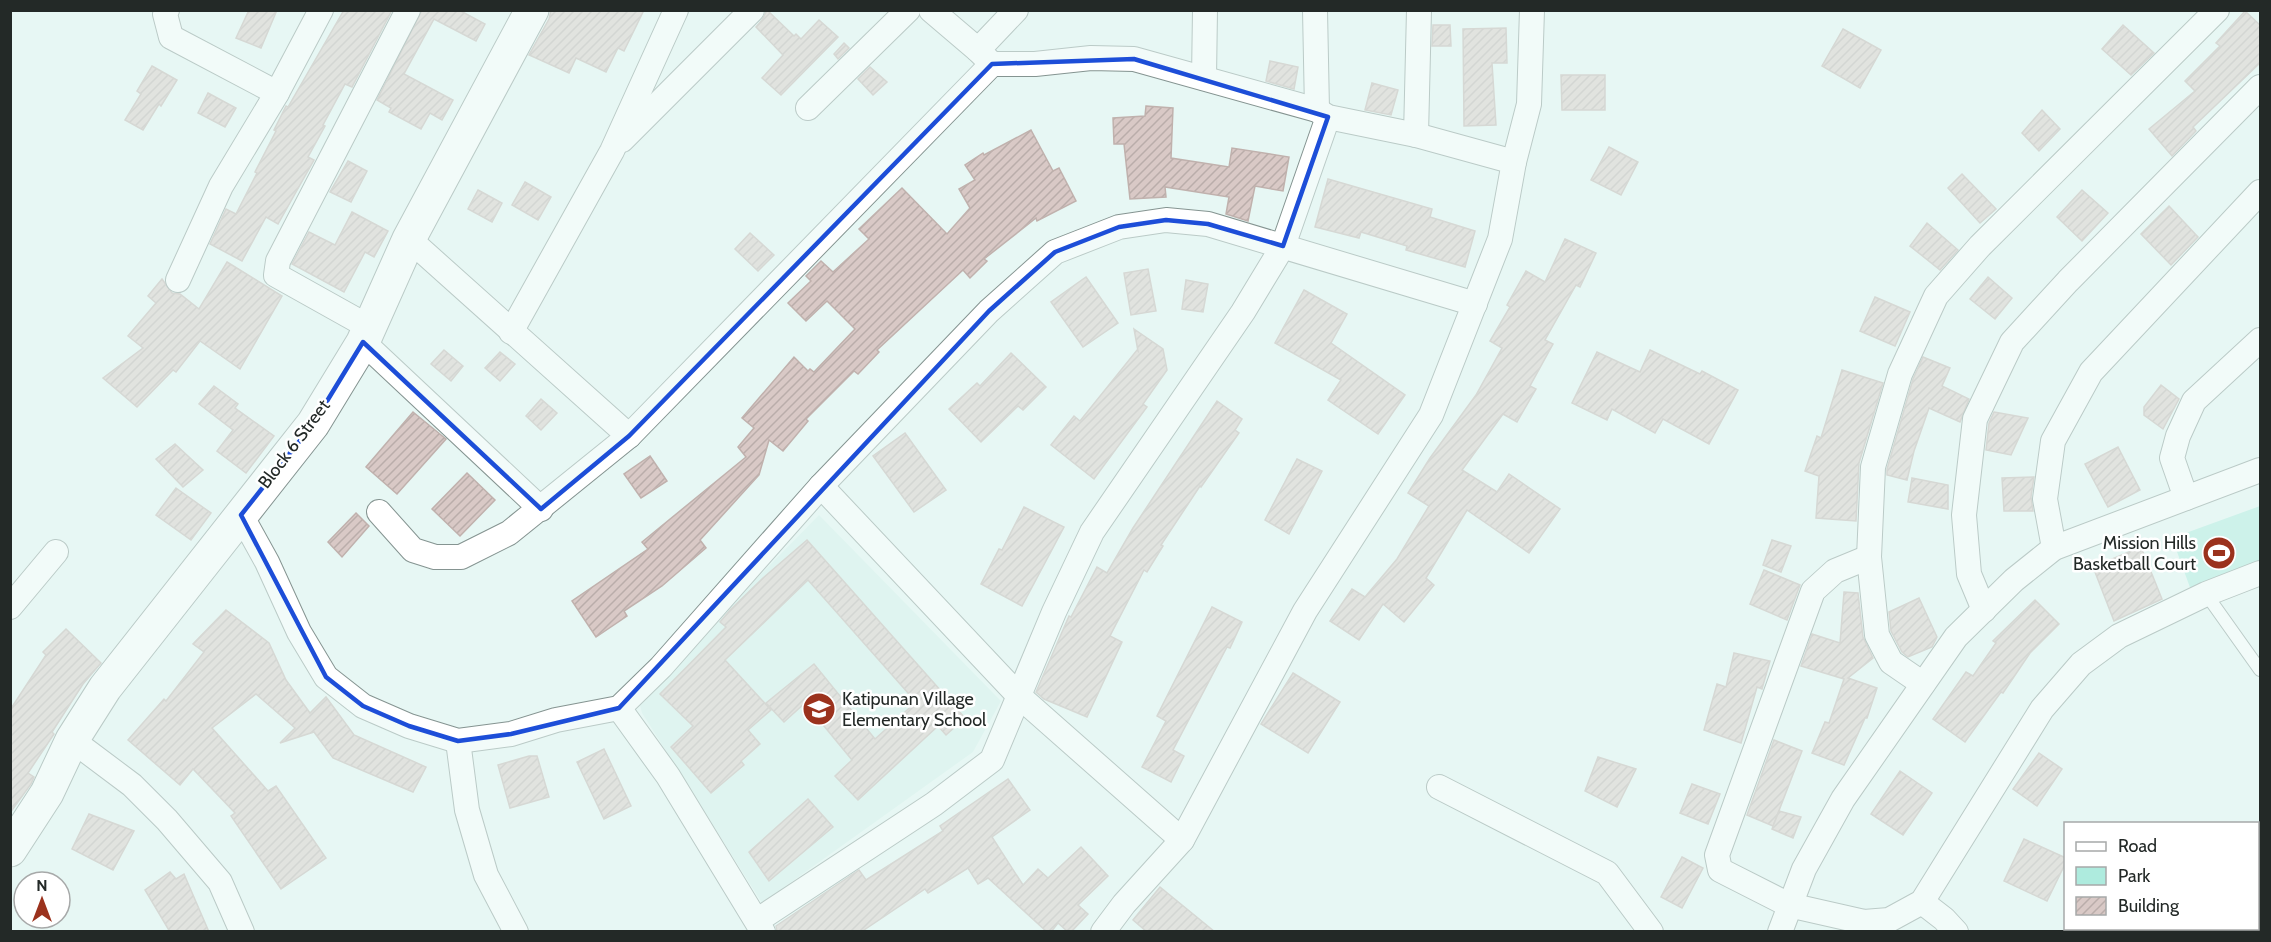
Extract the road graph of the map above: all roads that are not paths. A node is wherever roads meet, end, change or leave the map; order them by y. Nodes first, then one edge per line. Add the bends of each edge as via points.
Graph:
1 (167, 10) edge
2 (321, 10) edge
3 (408, 10) edge
4 (532, 10) edge
5 (676, 10) edge
6 (752, 10) edge
7 (908, 10) edge
8 (931, 10) edge
9 (1016, 10) edge
10 (1205, 10) edge
11 (1315, 10) edge
12 (1419, 10) edge
13 (1532, 10) edge
14 (2217, 10) edge
15 (985, 57) junction
16 (1204, 78) junction
17 (2260, 87) edge
18 (277, 93) junction
19 (808, 108) dead end
20 (1322, 114) junction
21 (1416, 135) junction
22 (612, 151) junction
23 (1514, 162) junction
24 (2260, 192) edge
25 (409, 239) junction
26 (1283, 246) junction
27 (178, 280) dead end
28 (1475, 304) junction
29 (511, 332) junction
30 (366, 334) junction
31 (2260, 340) edge
32 (629, 436) junction
33 (2260, 470) edge
34 (821, 486) junction
35 (2186, 498) junction
36 (541, 509) junction
37 (379, 512) dead end
38 (241, 514) junction
39 (2054, 548) junction
40 (56, 552) dead end
41 (1869, 557) junction
42 (2260, 573) edge
43 (2206, 594) junction
44 (10, 607) edge
45 (1984, 610) junction
46 (2260, 670) edge
47 (1923, 684) junction
48 (1020, 697) junction
49 (619, 708) junction
50 (72, 740) junction
51 (458, 741) junction
52 (1439, 787) dead end
53 (1182, 840) junction
54 (10, 850) edge
55 (1922, 902) junction
56 (1789, 905) junction
57 (761, 926) edge
58 (242, 932) edge
59 (516, 932) edge
60 (1103, 932) edge
61 (1651, 932) edge
62 (1780, 932) edge
63 (1956, 932) edge

1 - 18 street via 171,38
2 - 18 street
3 - 30 street via 278,261 276,275
4 - 25 street, Block 6 Street
5 - 22 street
6 - 22 street
7 - 19 street
8 - 15 street
9 - 15 street
10 - 16 street
11 - 20 street
12 - 21 street
13 - 23 street via 1529,104
14 - 41 street via 1980,246 1936,296 1900,374 1873,467
15 - 16 street via 1035,64 1091,58 1134,59
15 - 32 street
16 - 20 street
17 - 45 street via 2012,342 1976,419 1964,515 1969,574
18 - 27 street via 221,186
20 - 21 street
20 - 26 street
21 - 23 street
22 - 29 street
23 - 28 street via 1500,239
24 - 39 street via 2091,372 2053,441 2045,499
25 - 29 street
25 - 30 street, Block 6 Street
26 - 28 street
26 - 34 street via 1208,224 1166,220 1119,227 1055,252 989,311
26 - 48 street via 1243,312 1092,532
28 - 53 street via 1431,415 1305,611
29 - 32 street
30 - 36 street
30 - 38 street, Block 6 Street via 313,424
31 - 35 street via 2194,401 2172,458
32 - 36 street
33 - 35 street
34 - 48 street
34 - 49 street via 661,667
35 - 39 street
36 - 37 street via 509,534 461,557 435,557 412,550
38 - 50 street, Block 6 Street via 105,688
38 - 51 street via 299,632 326,677 363,706
39 - 45 street
40 - 44 street
41 - 47 street via 1877,635 1891,662
41 - 56 street via 1835,571 1813,591 1717,855 1720,870
42 - 43 street
43 - 46 lane
43 - 55 street via 2119,636 2081,664 2042,710
45 - 47 street via 1956,637
47 - 56 street via 1843,799
48 - 53 street
48 - 57 street via 992,760
49 - 51 street via 556,720 511,734
49 - 57 street via 668,776
50 - 54 street, Block 6 Street via 47,793
50 - 58 street via 132,785 167,820 220,882
51 - 59 street via 467,810 486,875
52 - 61 street via 1607,873
53 - 60 street
55 - 56 street via 1889,920 1864,922
55 - 63 street
56 - 62 street

